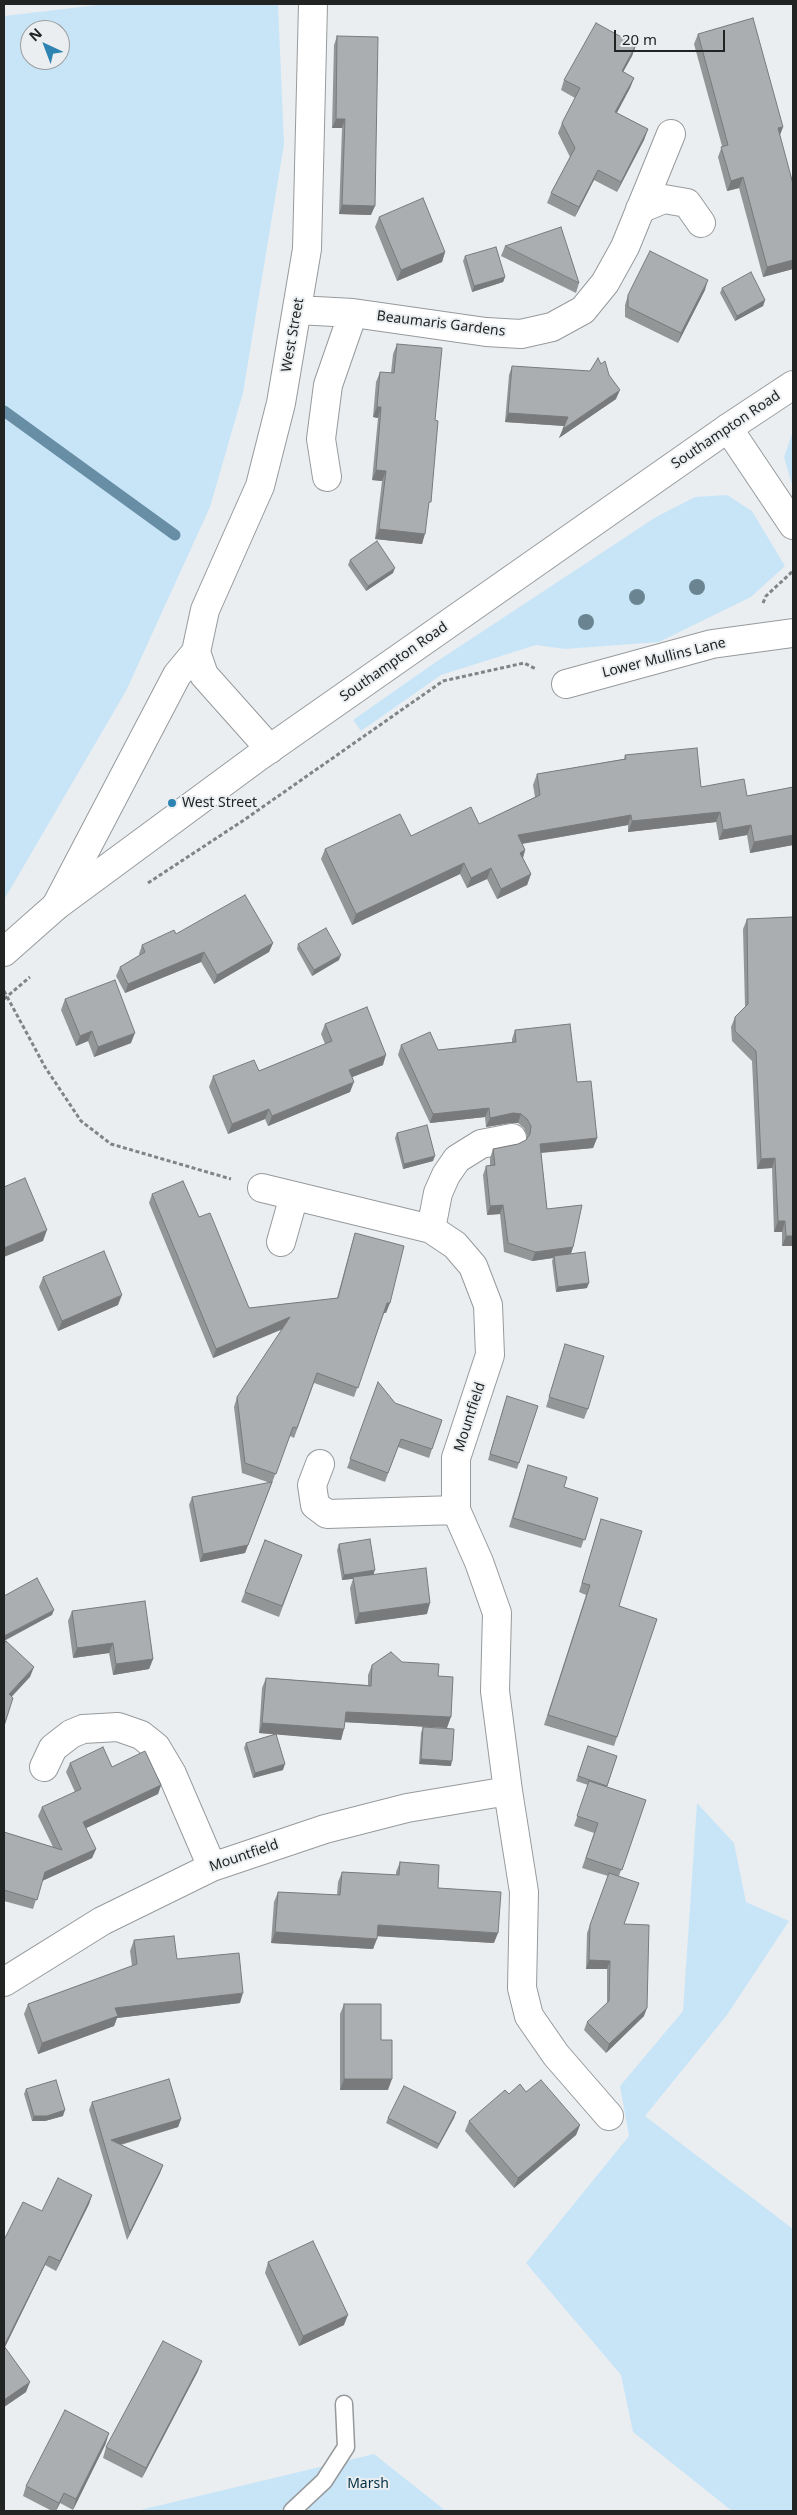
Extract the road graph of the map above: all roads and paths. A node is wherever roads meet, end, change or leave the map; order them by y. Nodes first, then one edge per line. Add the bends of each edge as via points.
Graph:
1 (313, 4) edge
2 (671, 134) dead end
3 (640, 209) junction
4 (700, 223) dead end
5 (297, 310) junction
6 (353, 313) junction
7 (793, 385) edge
8 (728, 428) junction
9 (328, 477) dead end
10 (793, 525) edge
11 (793, 633) edge
12 (196, 652) junction
13 (566, 684) joint
14 (270, 749) junction
15 (145, 885) dead end
16 (56, 906) junction
17 (4, 952) edge
18 (34, 973) dead end
19 (4, 991) edge
20 (5, 998) edge
21 (512, 1138) dead end
22 (262, 1188) joint
23 (294, 1196) junction
24 (431, 1228) junction
25 (280, 1242) dead end
26 (320, 1464) dead end
27 (456, 1510) junction
28 (44, 1767) dead end
29 (508, 1791) junction
30 (212, 1867) junction
31 (4, 1982) edge
32 (609, 2116) dead end
33 (344, 2404) dead end
34 (292, 2511) edge

1 - 5 street, West Street via 307,249
2 - 3 street, Beaumaris Gardens
3 - 4 street via 664,199 687,203
3 - 6 street, Beaumaris Gardens via 606,282 583,310 552,327 521,334 486,332
5 - 6 street, Beaumaris Gardens
5 - 12 street, West Street via 281,403 260,486 205,610
6 - 9 street via 328,385 320,439
7 - 8 street, Southampton Road
8 - 10 street
8 - 14 street, Southampton Road
11 - 13 street, Lower Mullins Lane via 712,644
12 - 14 street via 204,675
12 - 16 street, West Street via 177,675
13 - 15 path via 524,663 443,681
14 - 16 street, Southampton Road
16 - 17 street, Southampton Road
18 - 20 path
19 - 20 path
20 - 22 path via 81,1121 111,1144
21 - 24 street via 481,1144 457,1159 438,1192
22 - 23 street, Mountfield
23 - 24 street, Mountfield
23 - 25 street
24 - 27 street, Mountfield via 455,1245 473,1266 488,1306 490,1355 456,1458
26 - 27 street via 312,1485 314,1505 327,1514
27 - 29 street, Mountfield via 497,1613 495,1691
28 - 30 street via 53,1748 83,1729 118,1727 141,1735 156,1747 172,1774
29 - 30 street, Mountfield via 407,1808 334,1827
29 - 32 street, Mountfield via 524,1892 522,1988 529,2016 556,2055
30 - 31 street, Mountfield via 129,1906
33 - 34 lane via 346,2447 324,2481

